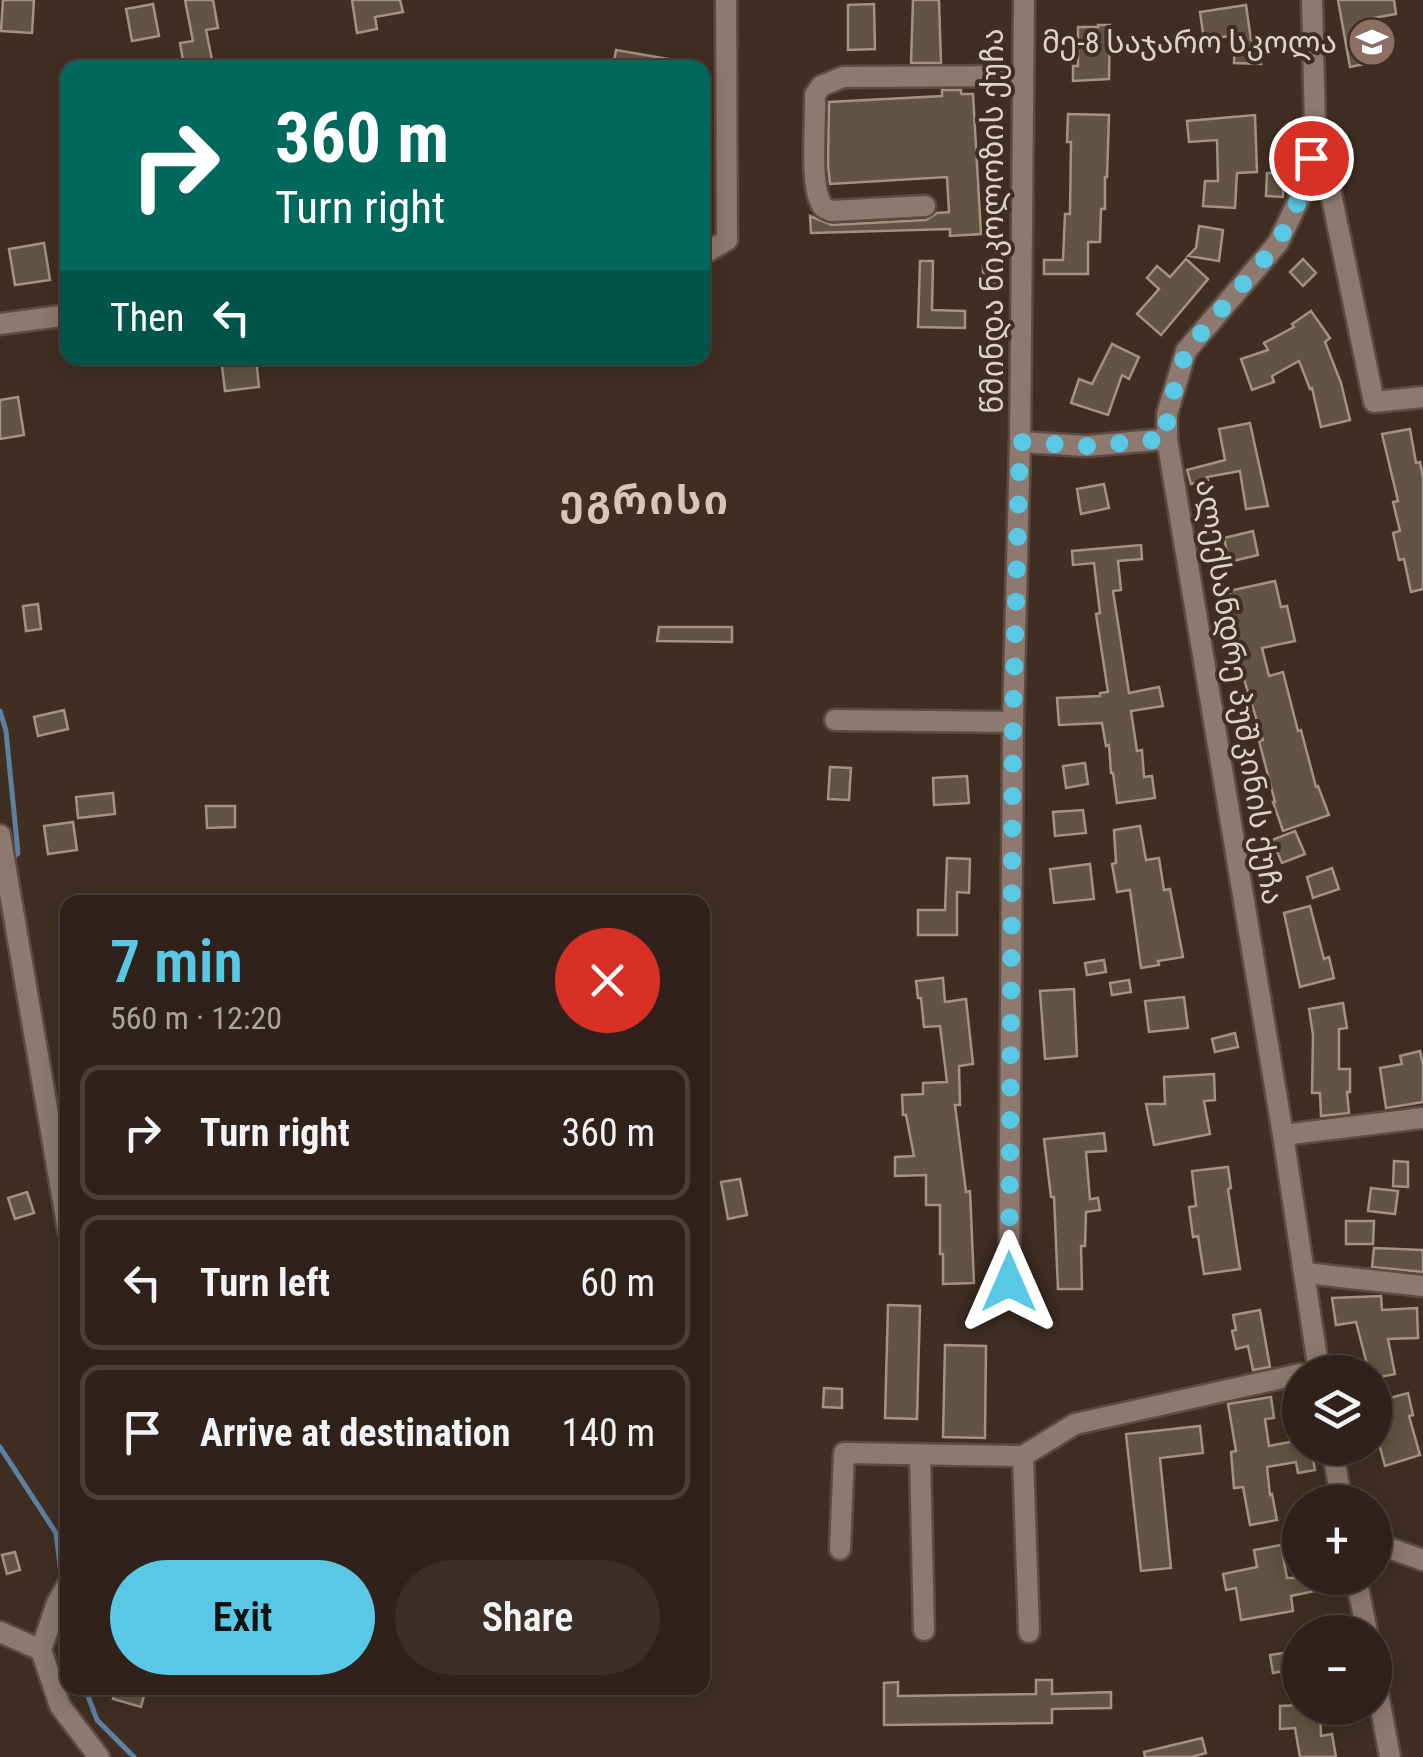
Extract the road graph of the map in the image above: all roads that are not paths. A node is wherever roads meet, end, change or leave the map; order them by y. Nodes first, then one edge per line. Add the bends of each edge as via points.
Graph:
1 (726, 0) edge
2 (1024, 0) edge
3 (1312, 0) edge
4 (1023, 76) junction
5 (1311, 158) junction
6 (925, 206) dead end
7 (710, 250) edge
8 (60, 315) edge
9 (0, 324) edge
10 (1423, 397) edge
11 (1167, 439) junction
12 (1020, 442) junction
13 (835, 720) dead end
14 (1013, 722) junction
15 (0, 835) edge
16 (1423, 1118) edge
17 (1283, 1135) junction
18 (60, 1184) edge
19 (1305, 1274) junction
20 (1009, 1282) dead end
21 (1423, 1286) edge
22 (1311, 1355) edge
23 (1282, 1379) edge
24 (920, 1456) junction
25 (1023, 1456) junction
26 (840, 1549) dead end
27 (1392, 1549) edge
28 (1423, 1560) edge
29 (60, 1597) edge
30 (924, 1630) dead end
31 (0, 1632) edge
32 (1029, 1632) dead end
33 (40, 1650) junction
34 (1384, 1725) edge
35 (99, 1757) edge
36 (1390, 1757) edge

1 - 7 street via 727,240
2 - 4 street, წმინდა ნიკოლოზის ქუჩა
3 - 5 street, ალექსანდრე პუშკინის ქუჩა
4 - 6 street via 843,77 821,86 816,183 824,208
4 - 12 street, წმინდა ნიკოლოზის ქუჩა
5 - 10 street via 1329,184 1374,402
5 - 11 street, ალექსანდრე პუშკინის ქუჩა via 1278,243 1186,351 1167,414
8 - 9 street
11 - 12 street via 1087,446
11 - 17 street, ალექსანდრე პუშკინის ქუჩა
12 - 14 street, წმინდა ნიკოლოზის ქუჩა
13 - 14 street
14 - 20 street, წმინდა ნიკოლოზის ქუჩა
15 - 18 street
16 - 17 street
17 - 19 street, ალექსანდრე პუშკინის ქუჩა
19 - 21 street
19 - 22 street, ალექსანდრე პუშკინის ქუჩა
23 - 25 street via 1075,1424
24 - 25 street
24 - 26 street via 844,1453
24 - 30 street
25 - 32 street
27 - 28 street
29 - 33 street
31 - 33 street
33 - 35 street via 60,1706
34 - 36 street

